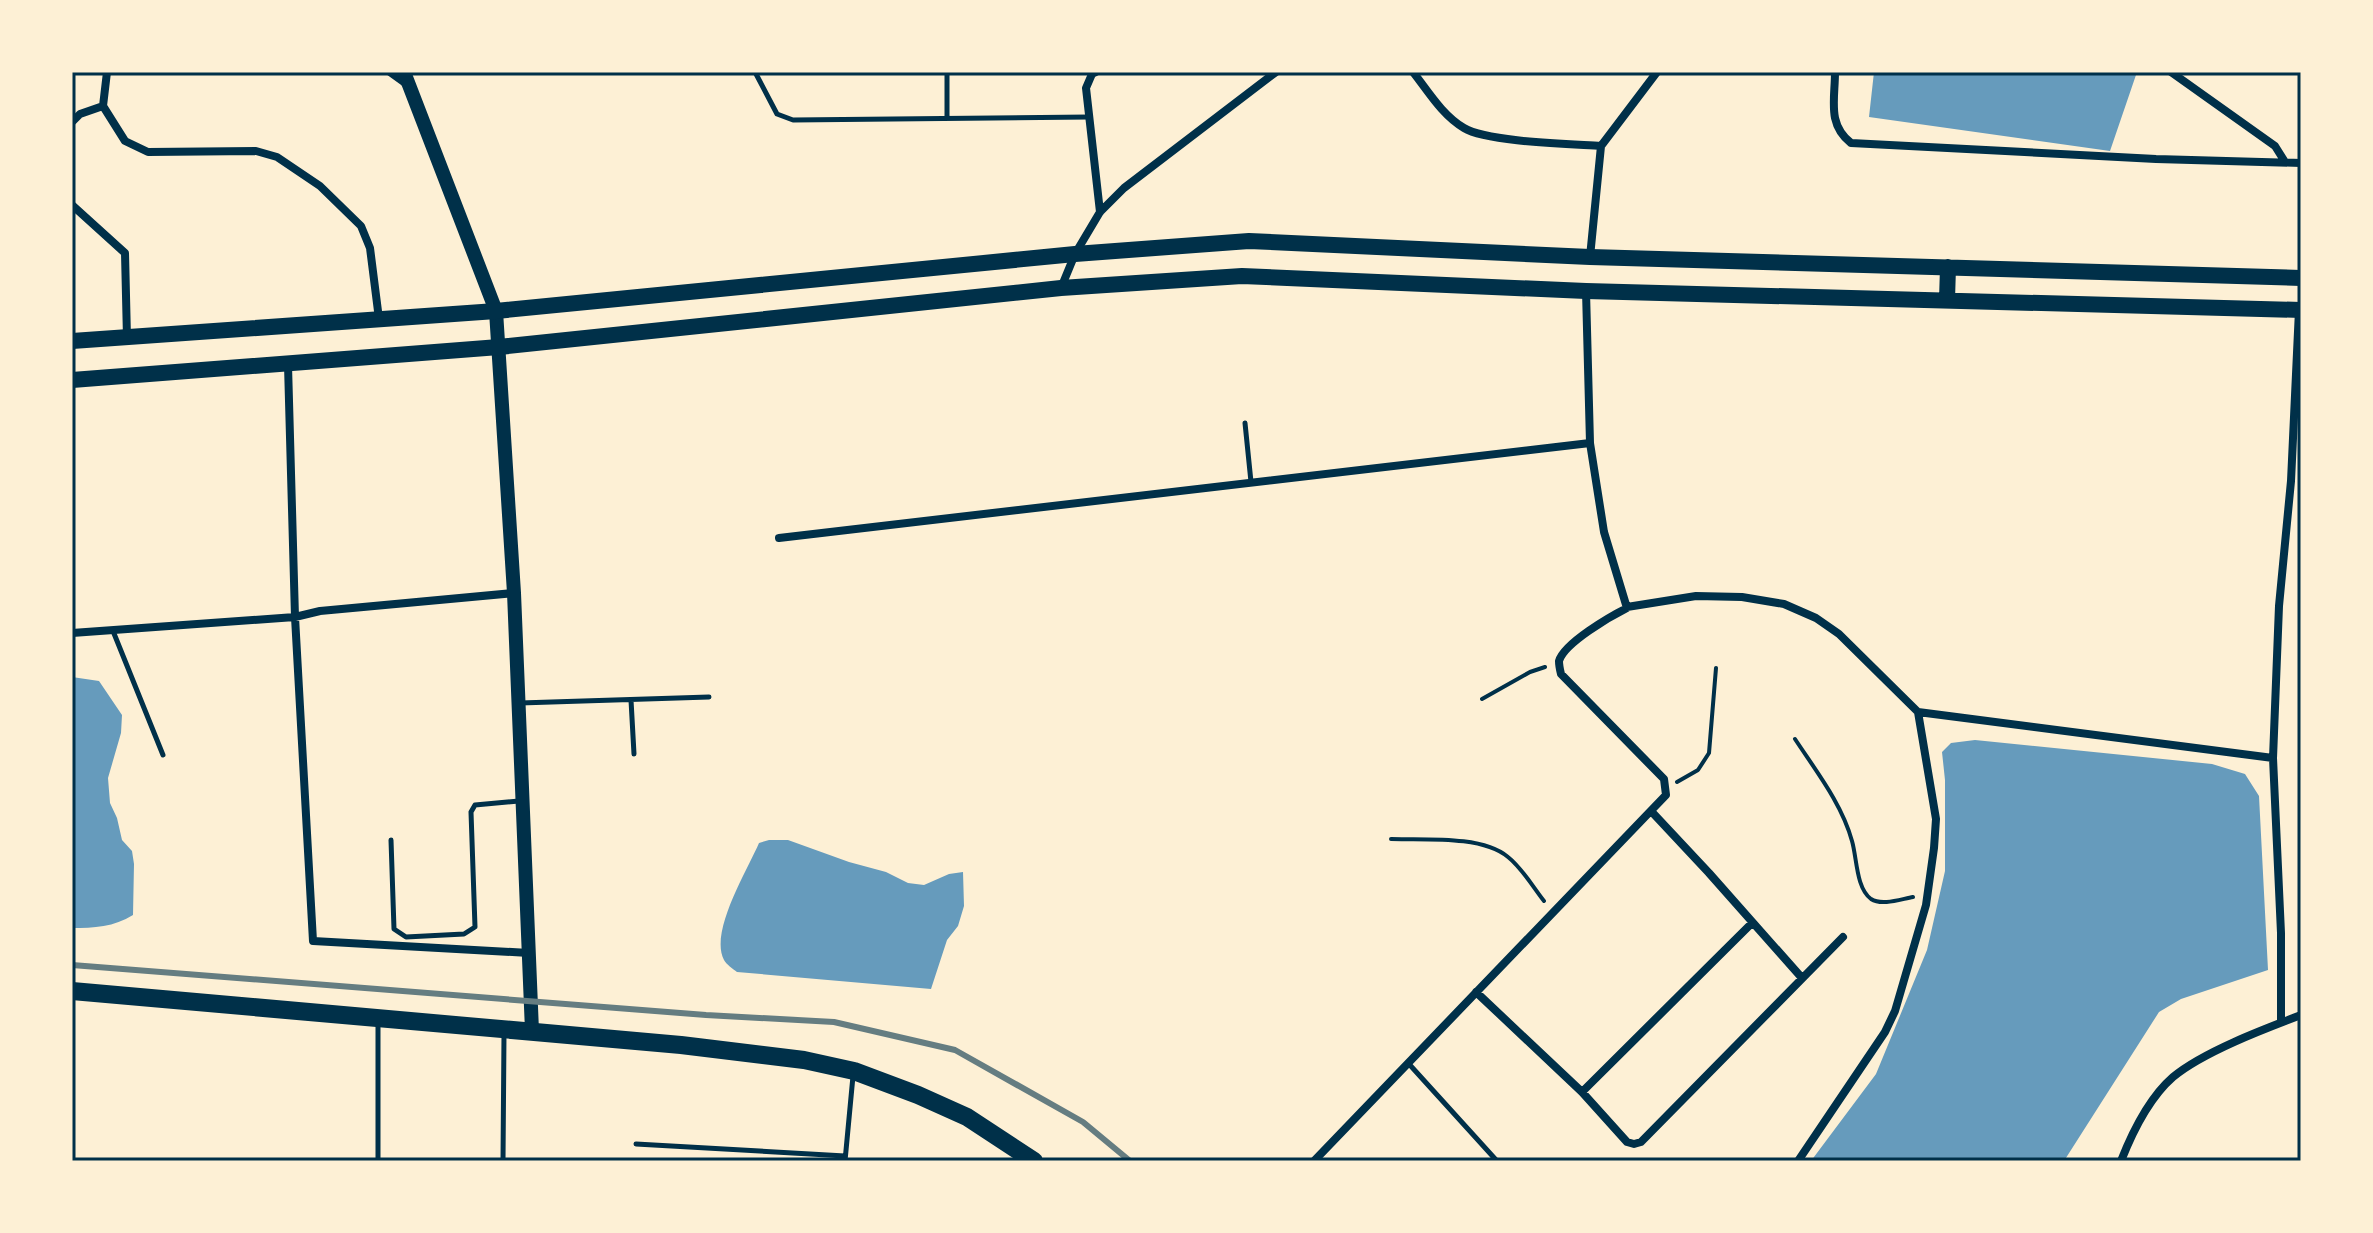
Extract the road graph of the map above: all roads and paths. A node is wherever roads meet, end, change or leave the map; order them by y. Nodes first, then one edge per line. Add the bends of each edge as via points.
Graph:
1 (107, 72) edge
2 (390, 72) edge
3 (755, 72) edge
4 (947, 72) edge
5 (1096, 72) edge
6 (1276, 72) edge
7 (1413, 72) edge
8 (1657, 72) edge
9 (1835, 72) edge
10 (2171, 72) edge
11 (406, 79) edge
12 (103, 106) junction
13 (1089, 117) junction
14 (947, 118) junction
15 (72, 122) edge
16 (1601, 146) junction
17 (2285, 162) junction
18 (2301, 163) edge
19 (72, 205) edge
20 (1100, 212) junction
21 (1075, 254) junction
22 (1590, 257) junction
23 (1948, 267) junction
24 (2301, 278) edge
25 (1061, 288) junction
26 (1586, 291) junction
27 (1947, 300) junction
28 (2300, 310) edge
29 (496, 311) junction
30 (379, 320) junction
31 (127, 338) junction
32 (72, 341) edge
33 (499, 347) junction
34 (288, 365) junction
35 (72, 380) edge
36 (1245, 423) dead end
37 (1590, 443) junction
38 (1251, 482) junction
39 (779, 538) dead end
40 (514, 593) junction
41 (1627, 607) junction
42 (295, 617) junction
43 (113, 630) junction
44 (72, 633) edge
45 (1559, 663) junction
46 (1716, 668) dead end
47 (709, 697) dead end
48 (1482, 699) dead end
49 (631, 700) junction
50 (519, 703) junction
51 (1918, 712) junction
52 (1795, 739) dead end
53 (634, 754) dead end
54 (163, 755) dead end
55 (2273, 758) junction
56 (1667, 785) junction
57 (524, 800) junction
58 (1651, 811) junction
59 (1391, 839) dead end
60 (391, 840) dead end
61 (1927, 895) junction
62 (1553, 912) junction
63 (1752, 923) junction
64 (1843, 937) dead end
65 (530, 953) junction
66 (1802, 978) junction
67 (72, 991) edge
68 (1476, 992) junction
69 (2301, 1015) edge
70 (378, 1018) junction
71 (2281, 1022) junction
72 (504, 1029) junction
73 (532, 1031) junction
74 (1409, 1064) junction
75 (854, 1071) junction
76 (1582, 1092) junction
77 (636, 1144) dead end
78 (845, 1158) edge
79 (378, 1161) edge
80 (503, 1161) edge
81 (1034, 1161) edge
82 (1314, 1161) edge
83 (1497, 1161) edge
84 (1798, 1161) edge
85 (2121, 1161) edge

1 - 12 street
2 - 11 street
3 - 14 lane via 777,114 793,120
4 - 14 lane
5 - 13 street via 1086,88
6 - 20 street
7 - 16 street via 1465,129 1485,136
8 - 16 street
9 - 17 street via 1835,124 1851,143
10 - 17 street via 2275,146
11 - 29 street
12 - 15 street
12 - 30 street via 125,141 148,152 256,151 277,157 320,186 361,226 370,248
13 - 14 lane
13 - 20 street
16 - 22 street
17 - 18 street
19 - 31 street via 125,253
20 - 21 street
21 - 22 main road via 1249,241
21 - 25 street
21 - 29 main road
22 - 23 main road
23 - 24 main road
23 - 27 main road
25 - 26 main road via 1242,276
25 - 33 main road
26 - 27 main road
26 - 37 street
27 - 28 main road
28 - 55 street
29 - 30 main road
29 - 33 street
30 - 31 main road
31 - 32 main road
33 - 34 main road
33 - 40 street
34 - 35 main road
34 - 42 street
36 - 38 lane
37 - 38 street
37 - 41 street via 1604,532
38 - 39 street
40 - 42 street
40 - 50 street
41 - 45 street via 1579,639
41 - 51 street via 1696,596 1784,604 1839,634
42 - 43 street
42 - 65 street via 313,941
43 - 44 street
43 - 54 lane
45 - 48 path via 1530,672
45 - 56 street via 1561,674
46 - 56 path via 1709,753 1698,770
47 - 49 lane
49 - 50 lane
49 - 53 lane
50 - 57 street
51 - 55 street
51 - 61 street via 1936,819
52 - 61 path via 1837,805 1864,891 1873,901 1887,902
55 - 71 street
56 - 58 street via 1666,795
57 - 60 lane via 475,805 471,812 475,927 464,934 406,937 394,929
57 - 65 street
58 - 62 street
58 - 63 street
59 - 62 path via 1447,840 1493,849 1508,857
61 - 84 street via 1885,1032
62 - 68 street
63 - 66 street
63 - 76 street
64 - 66 street
65 - 73 street
66 - 76 street via 1641,1142 1627,1142
67 - 70 highway
68 - 74 street
68 - 76 street
69 - 71 street
70 - 72 highway
70 - 79 lane
71 - 85 street via 2171,1078 2140,1121
72 - 73 highway
72 - 80 lane
73 - 75 highway via 759,1053
74 - 82 street
74 - 83 lane
75 - 78 lane
75 - 81 highway via 967,1117
77 - 78 lane

